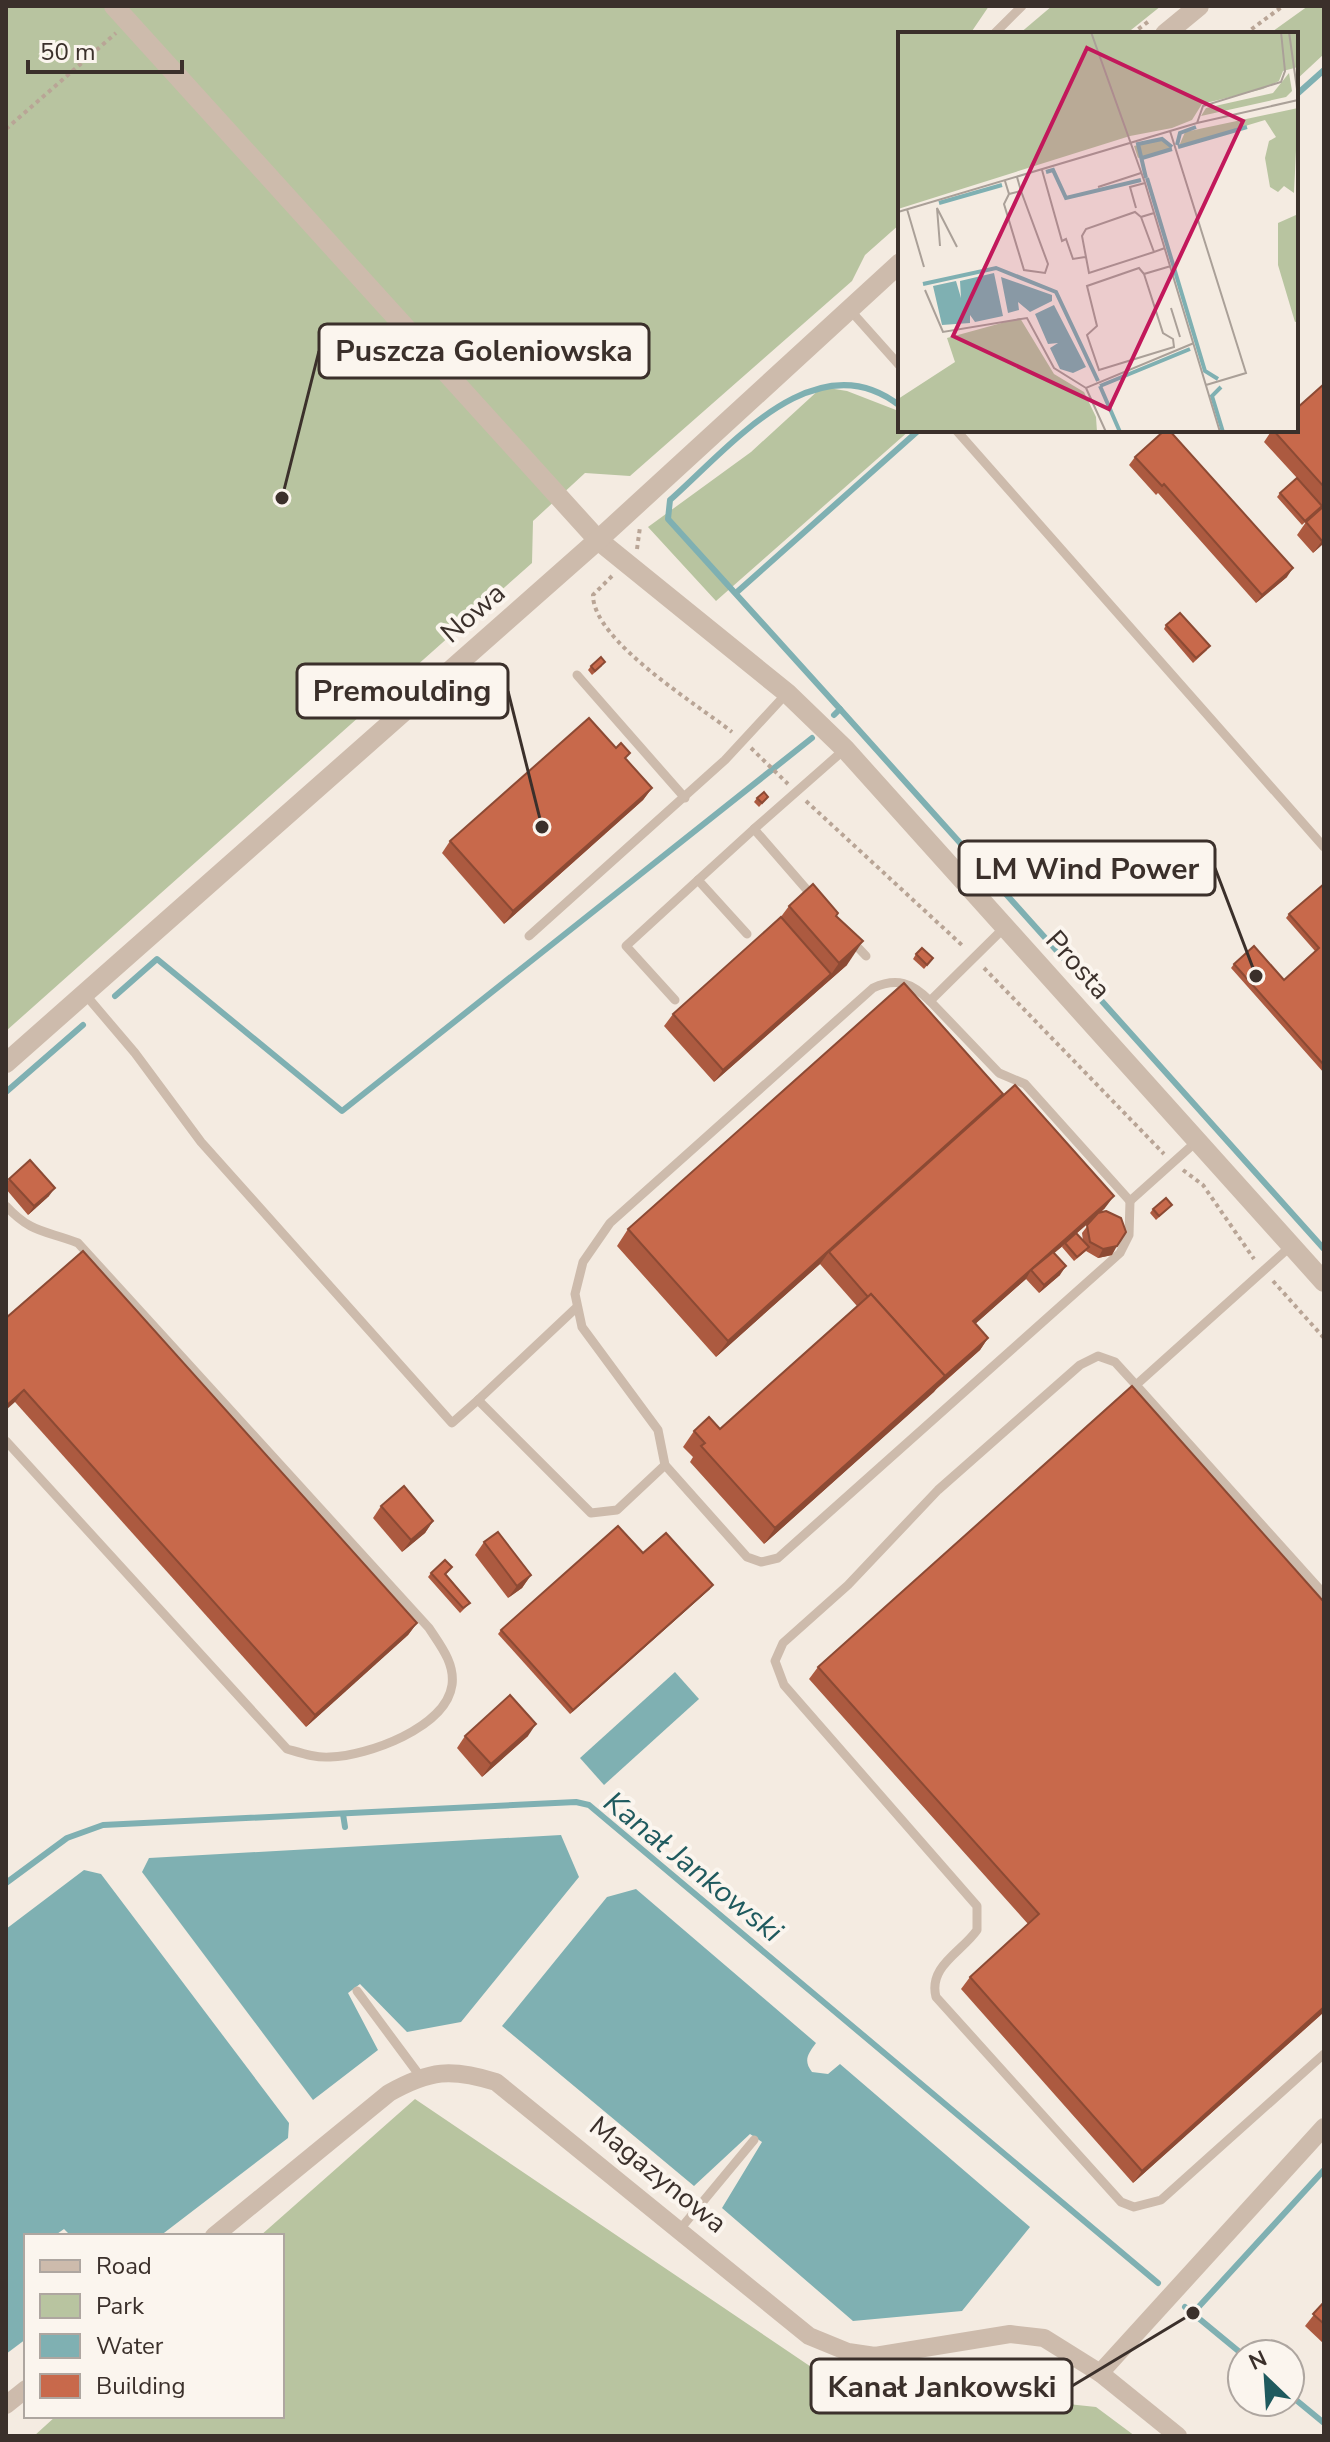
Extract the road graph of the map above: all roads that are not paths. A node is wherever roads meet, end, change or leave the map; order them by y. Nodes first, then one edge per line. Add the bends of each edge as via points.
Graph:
1 (114, 6) edge
2 (1022, 6) edge
3 (1199, 6) edge
4 (996, 32) edge
5 (1167, 32) edge
6 (898, 265) edge
7 (850, 310) junction
8 (898, 364) edge
9 (958, 432) edge
10 (598, 540) junction
11 (577, 675) dead end
12 (787, 693) junction
13 (845, 749) junction
14 (685, 798) junction
15 (754, 829) junction
16 (1324, 847) edge
17 (698, 880) junction
18 (825, 910) edge
19 (1006, 926) junction
20 (845, 932) edge
21 (747, 934) dead end
22 (529, 936) dead end
23 (866, 956) edge
24 (84, 993) junction
25 (675, 1000) dead end
26 (930, 1001) junction
27 (6, 1063) edge
28 (1197, 1141) junction
29 (1130, 1201) junction
30 (6, 1206) edge
31 (1292, 1245) junction
32 (1324, 1282) edge
33 (577, 1307) junction
34 (1136, 1385) junction
35 (478, 1400) junction
36 (6, 1441) edge
37 (665, 1465) junction
38 (1324, 1594) edge
39 (357, 1991) dead end
40 (1324, 2054) edge
41 (420, 2076) junction
42 (1324, 2127) edge
43 (754, 2140) dead end
44 (681, 2228) junction
45 (216, 2234) edge
46 (1100, 2373) junction
47 (24, 2391) edge
48 (6, 2405) edge
49 (1178, 2436) edge

1 - 10 street, Prosta
2 - 4 lane
3 - 5 street
6 - 7 street, Nowa
7 - 8 lane
7 - 10 street, Nowa
9 - 16 lane
10 - 12 street, Prosta
10 - 24 street, Nowa
11 - 14 lane
12 - 13 street, Prosta
12 - 14 lane
13 - 15 lane
13 - 19 street, Prosta
14 - 22 lane
15 - 17 lane
15 - 18 lane
17 - 21 lane
17 - 25 lane via 626,946
19 - 26 lane
19 - 28 street, Prosta
20 - 23 lane
24 - 27 street, Nowa
24 - 35 lane via 201,1142 452,1423
26 - 29 lane via 999,1073 1025,1084
26 - 33 lane via 904,981 873,988 610,1223 583,1262
28 - 29 lane
28 - 31 street, Prosta
29 - 37 lane via 1129,1235 1120,1253 778,1558 761,1562 747,1557
30 - 36 lane via 40,1234 78,1243 429,1628 452,1671 443,1706 419,1726 373,1750 329,1757 287,1749
31 - 32 street, Prosta
31 - 34 lane
33 - 35 lane
33 - 37 lane via 582,1327 658,1430
34 - 38 lane
34 - 40 lane via 1115,1362 1098,1356 1080,1365 938,1490 848,1585 783,1643 775,1661 777,1673 977,1906 977,1930 941,1968 935,1978 936,1997 1121,2202 1134,2207 1161,2200
35 - 37 lane via 591,1513 617,1510
39 - 41 lane
41 - 44 street, Magazynowa via 461,2071 496,2082
41 - 45 street, Magazynowa via 389,2093
42 - 46 street
43 - 44 lane
44 - 46 street, Magazynowa via 809,2336 848,2352 875,2356 1010,2334 1044,2338
46 - 49 street, Magazynowa
47 - 48 street

